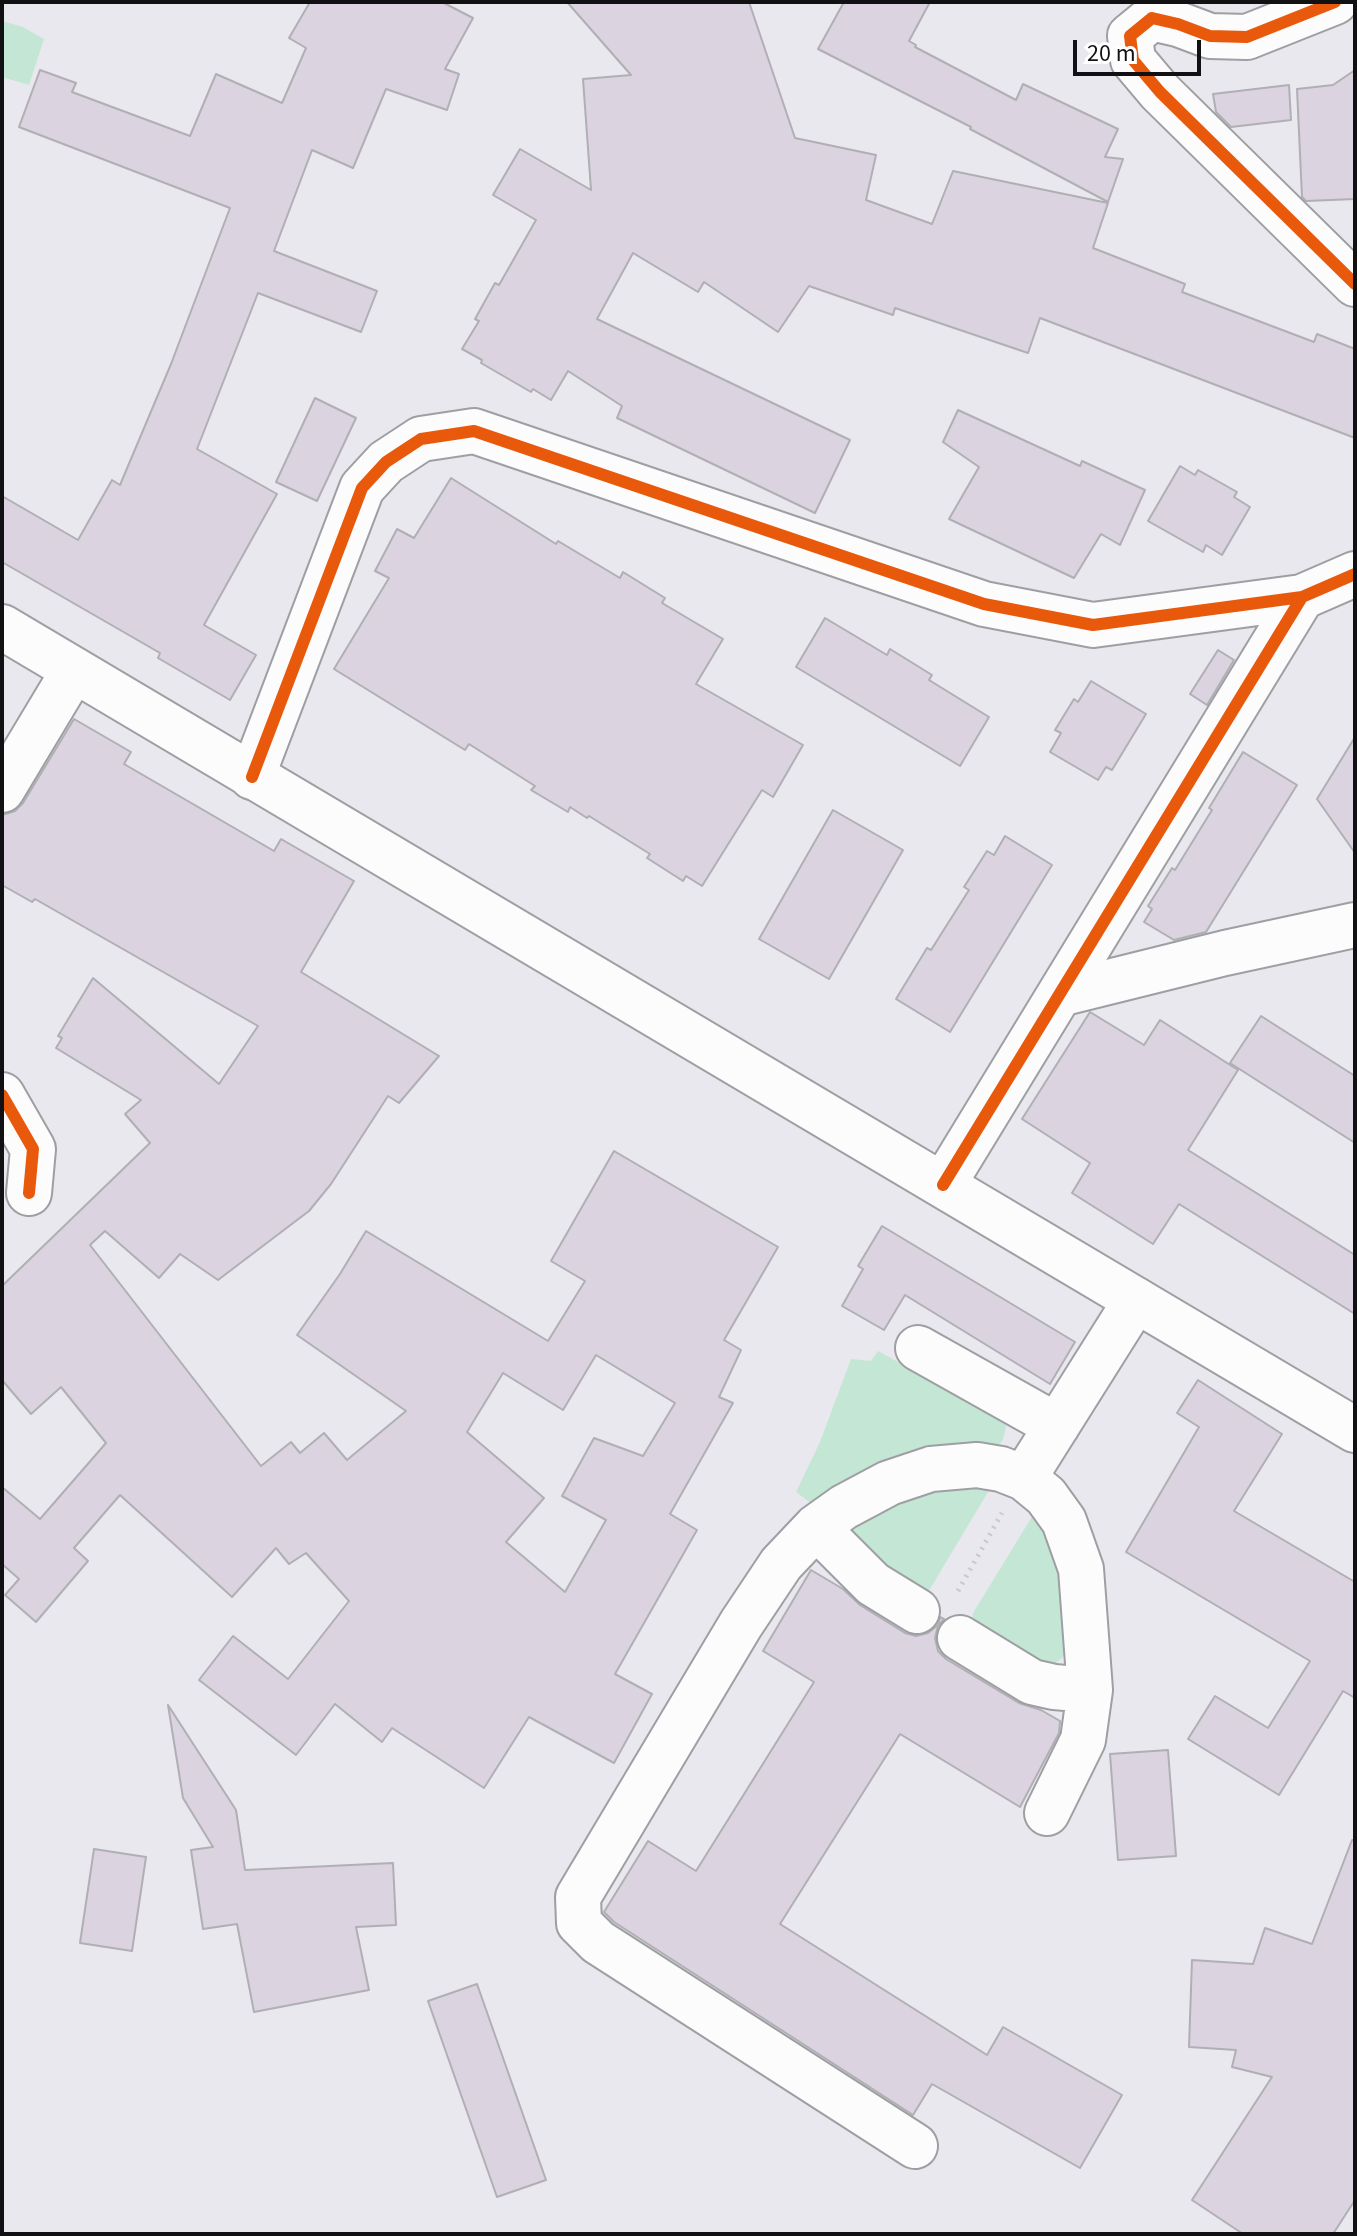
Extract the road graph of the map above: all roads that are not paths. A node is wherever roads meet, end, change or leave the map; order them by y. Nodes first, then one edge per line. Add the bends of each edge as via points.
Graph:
1 (1335, 2) edge
2 (1355, 284) edge
3 (1355, 574) edge
4 (1302, 597) junction
5 (2, 627) edge
6 (74, 670) junction
7 (252, 777) junction
8 (2, 790) edge
9 (1355, 925) edge
10 (1060, 994) junction
11 (2, 1095) edge
12 (943, 1185) junction
13 (29, 1193) dead end
14 (1136, 1300) junction
15 (918, 1348) dead end
16 (1057, 1426) junction
17 (1355, 1430) edge
18 (1024, 1478) junction
19 (816, 1527) junction
20 (917, 1611) dead end
21 (960, 1638) dead end
22 (1090, 1690) junction
23 (1047, 1813) dead end
24 (915, 2146) dead end

1 - 2 street via 1247,37 1210,36 1152,18 1130,36 1133,60 1160,92
3 - 4 street
4 - 7 street via 1093,625 1063,620 984,604 474,431 421,439 386,462 362,488
4 - 10 street
5 - 6 street
6 - 7 street
6 - 8 street
7 - 12 street
9 - 10 street
10 - 12 street
11 - 13 street via 33,1149
12 - 14 street
14 - 16 street
14 - 17 street
15 - 16 street
16 - 18 street
18 - 19 street via 977,1465 931,1469 889,1483
18 - 22 street via 1064,1521 1081,1569
19 - 20 street via 873,1584
19 - 24 street via 781,1564 733,1638 578,1897 579,1923 598,1942
21 - 22 street via 1032,1682
22 - 23 street via 1083,1740

